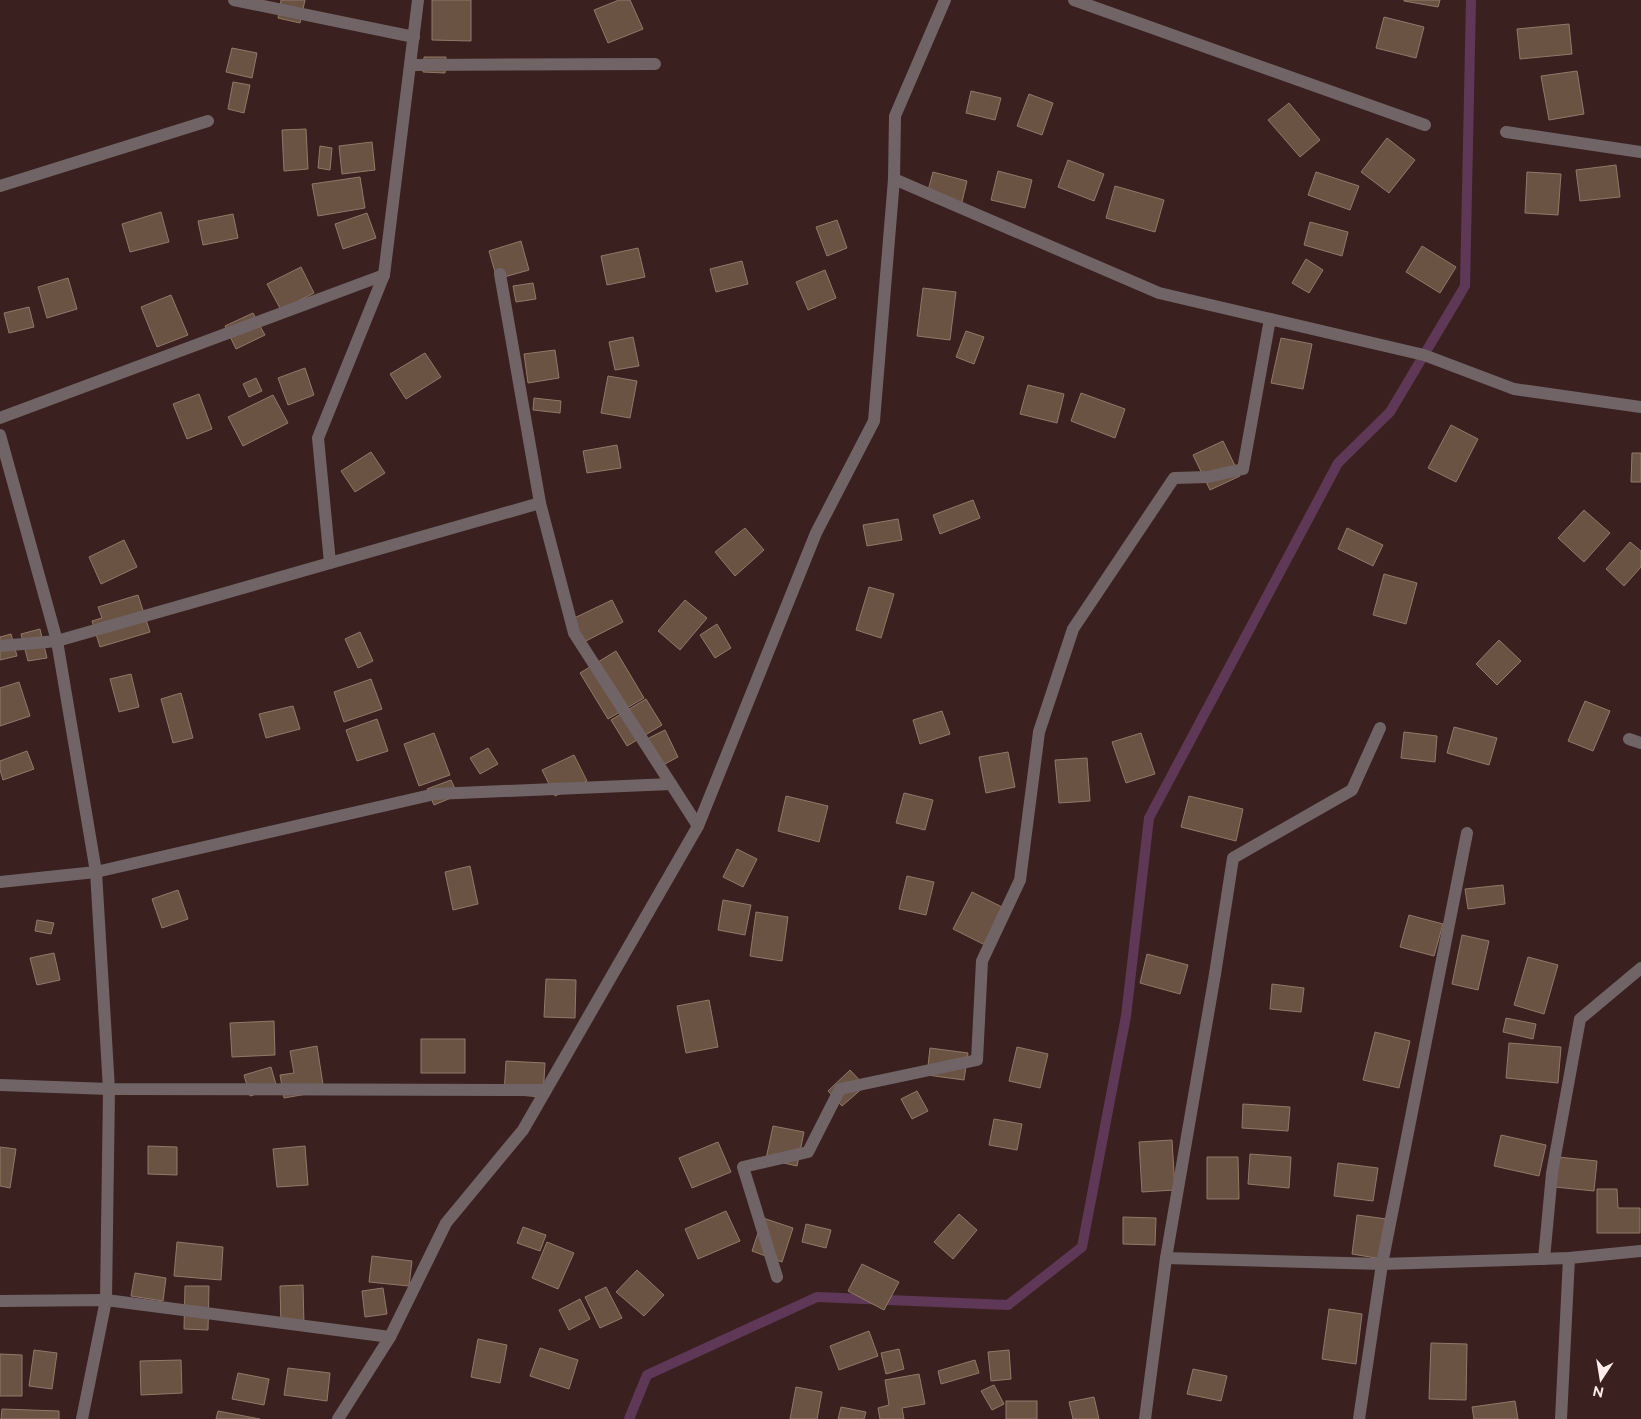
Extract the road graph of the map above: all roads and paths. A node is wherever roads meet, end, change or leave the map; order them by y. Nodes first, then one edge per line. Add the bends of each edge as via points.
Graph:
1 (234, 0) edge
2 (418, 0) edge
3 (945, 0) edge
4 (1074, 0) edge
5 (414, 36) junction
6 (655, 64) dead end
7 (410, 65) junction
8 (208, 121) dead end
9 (1425, 125) dead end
10 (1506, 132) dead end
11 (1641, 152) edge
12 (894, 179) junction
13 (0, 186) edge
14 (500, 274) dead end
15 (384, 275) junction
16 (1270, 319) junction
17 (1641, 406) edge
18 (0, 418) edge
19 (0, 436) edge
20 (540, 503) junction
21 (330, 563) junction
22 (57, 641) junction
23 (0, 646) edge
24 (1380, 728) dead end
25 (671, 784) junction
26 (698, 826) junction
27 (1467, 833) dead end
28 (96, 872) junction
29 (0, 882) edge
30 (1641, 968) edge
31 (0, 1085) edge
32 (109, 1089) junction
33 (546, 1090) junction
34 (1641, 1251) edge
35 (1166, 1258) junction
36 (1568, 1258) junction
37 (1544, 1259) junction
38 (1382, 1264) junction
39 (777, 1277) dead end
40 (106, 1300) junction
41 (0, 1301) edge
42 (390, 1337) junction
43 (82, 1419) edge
44 (338, 1419) edge
45 (1145, 1419) edge
46 (1359, 1419) edge
47 (1561, 1419) edge

1 - 5 street
2 - 5 street
3 - 12 street via 894,116
4 - 9 street
5 - 7 street
6 - 7 street
7 - 15 street
8 - 13 street
10 - 11 street
12 - 16 street via 1159,293
12 - 26 street via 874,421 816,533
14 - 20 street
15 - 18 street
15 - 21 street via 318,438
16 - 17 street via 1424,355 1514,389
16 - 39 street via 1243,469 1208,477 1174,478 1072,629 1039,732 1020,880 982,961 977,1060 840,1089 808,1152 743,1168
19 - 22 street
20 - 21 street
20 - 25 street via 574,633
21 - 22 street
22 - 23 street
22 - 28 street
24 - 35 street via 1352,790 1234,858
25 - 26 street
25 - 28 street via 435,794
26 - 33 street
27 - 38 street
28 - 29 street
28 - 32 street
30 - 37 street via 1580,1019 1552,1173
31 - 32 street
32 - 33 street
32 - 40 street
33 - 42 street via 523,1130 446,1223
34 - 36 street
35 - 38 street
35 - 45 street
36 - 37 street
36 - 47 street
37 - 38 street
38 - 46 street
40 - 41 street
40 - 42 street
40 - 43 street
42 - 44 street

